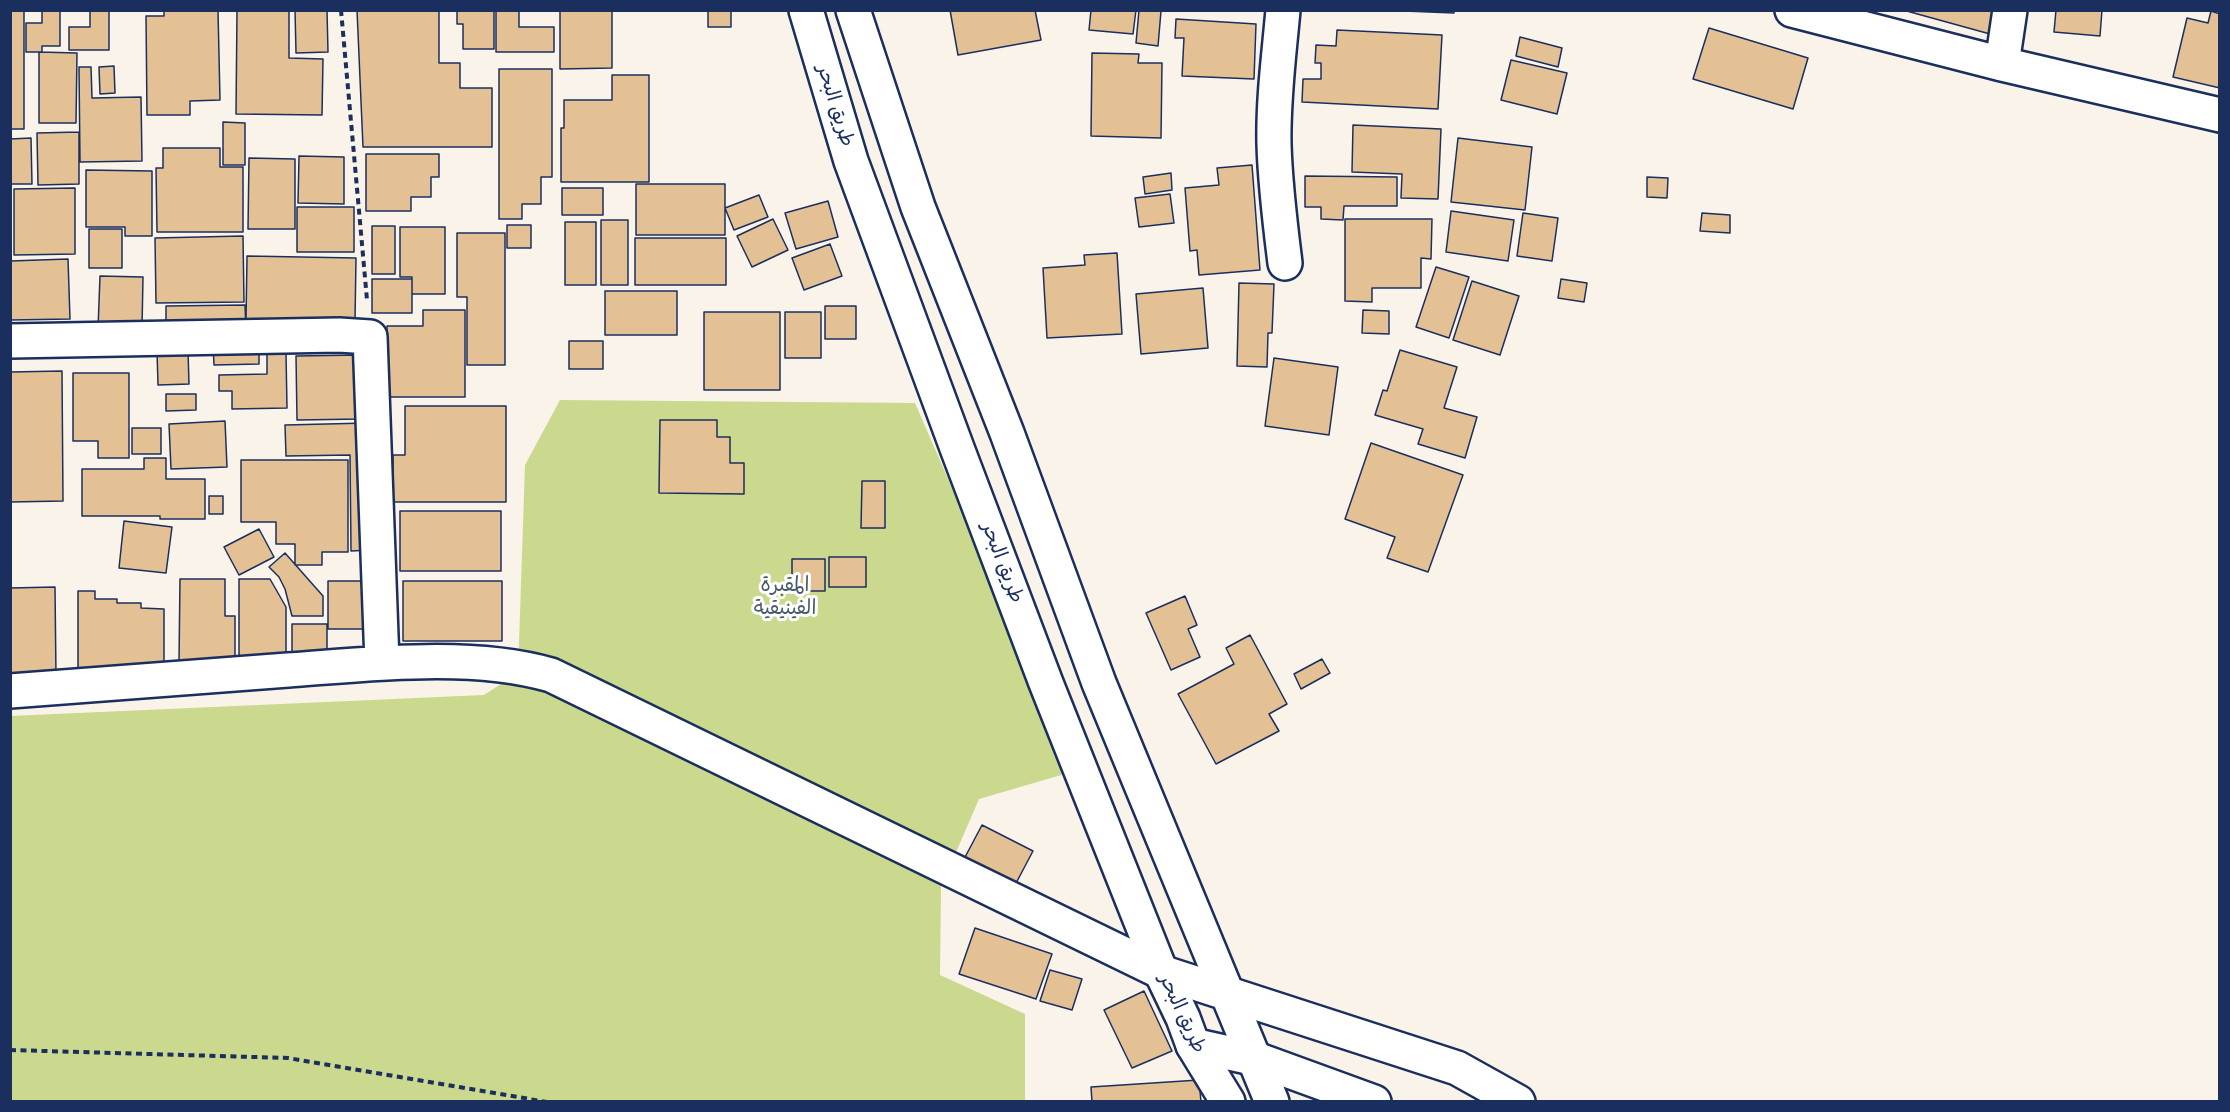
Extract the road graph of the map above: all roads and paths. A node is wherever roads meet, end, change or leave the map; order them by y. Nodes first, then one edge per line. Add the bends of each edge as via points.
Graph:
1 (341, 10) edge
2 (806, 10) edge
3 (853, 10) edge
4 (1283, 10) edge
5 (1792, 10) edge
6 (2010, 10) edge
7 (2002, 64) junction
8 (2220, 115) edge
9 (1285, 263) dead end
10 (370, 336) junction
11 (10, 341) edge
12 (382, 663) junction
13 (10, 691) edge
14 (1161, 972) junction
15 (1228, 994) junction
16 (1193, 1045) junction
17 (10, 1050) edge
18 (1256, 1059) junction
19 (547, 1101) edge
20 (1228, 1101) edge
21 (1272, 1101) edge
22 (1374, 1101) edge
23 (1518, 1101) edge

1 - 10 path
2 - 14 main road, طريق البحر via 851,161 1046,683
3 - 15 main road via 918,207 1100,683
4 - 9 main road via 1274,142
5 - 7 main road
6 - 7 main road
7 - 8 main road
10 - 11 main road
10 - 12 main road
12 - 13 main road
12 - 14 main road via 500,664 551,675
14 - 15 main road
14 - 16 main road, طريق البحر
15 - 18 main road
15 - 23 main road via 1457,1068
16 - 18 main road
16 - 20 main road, طريق البحر
17 - 19 path via 288,1058
18 - 21 main road
18 - 22 main road

